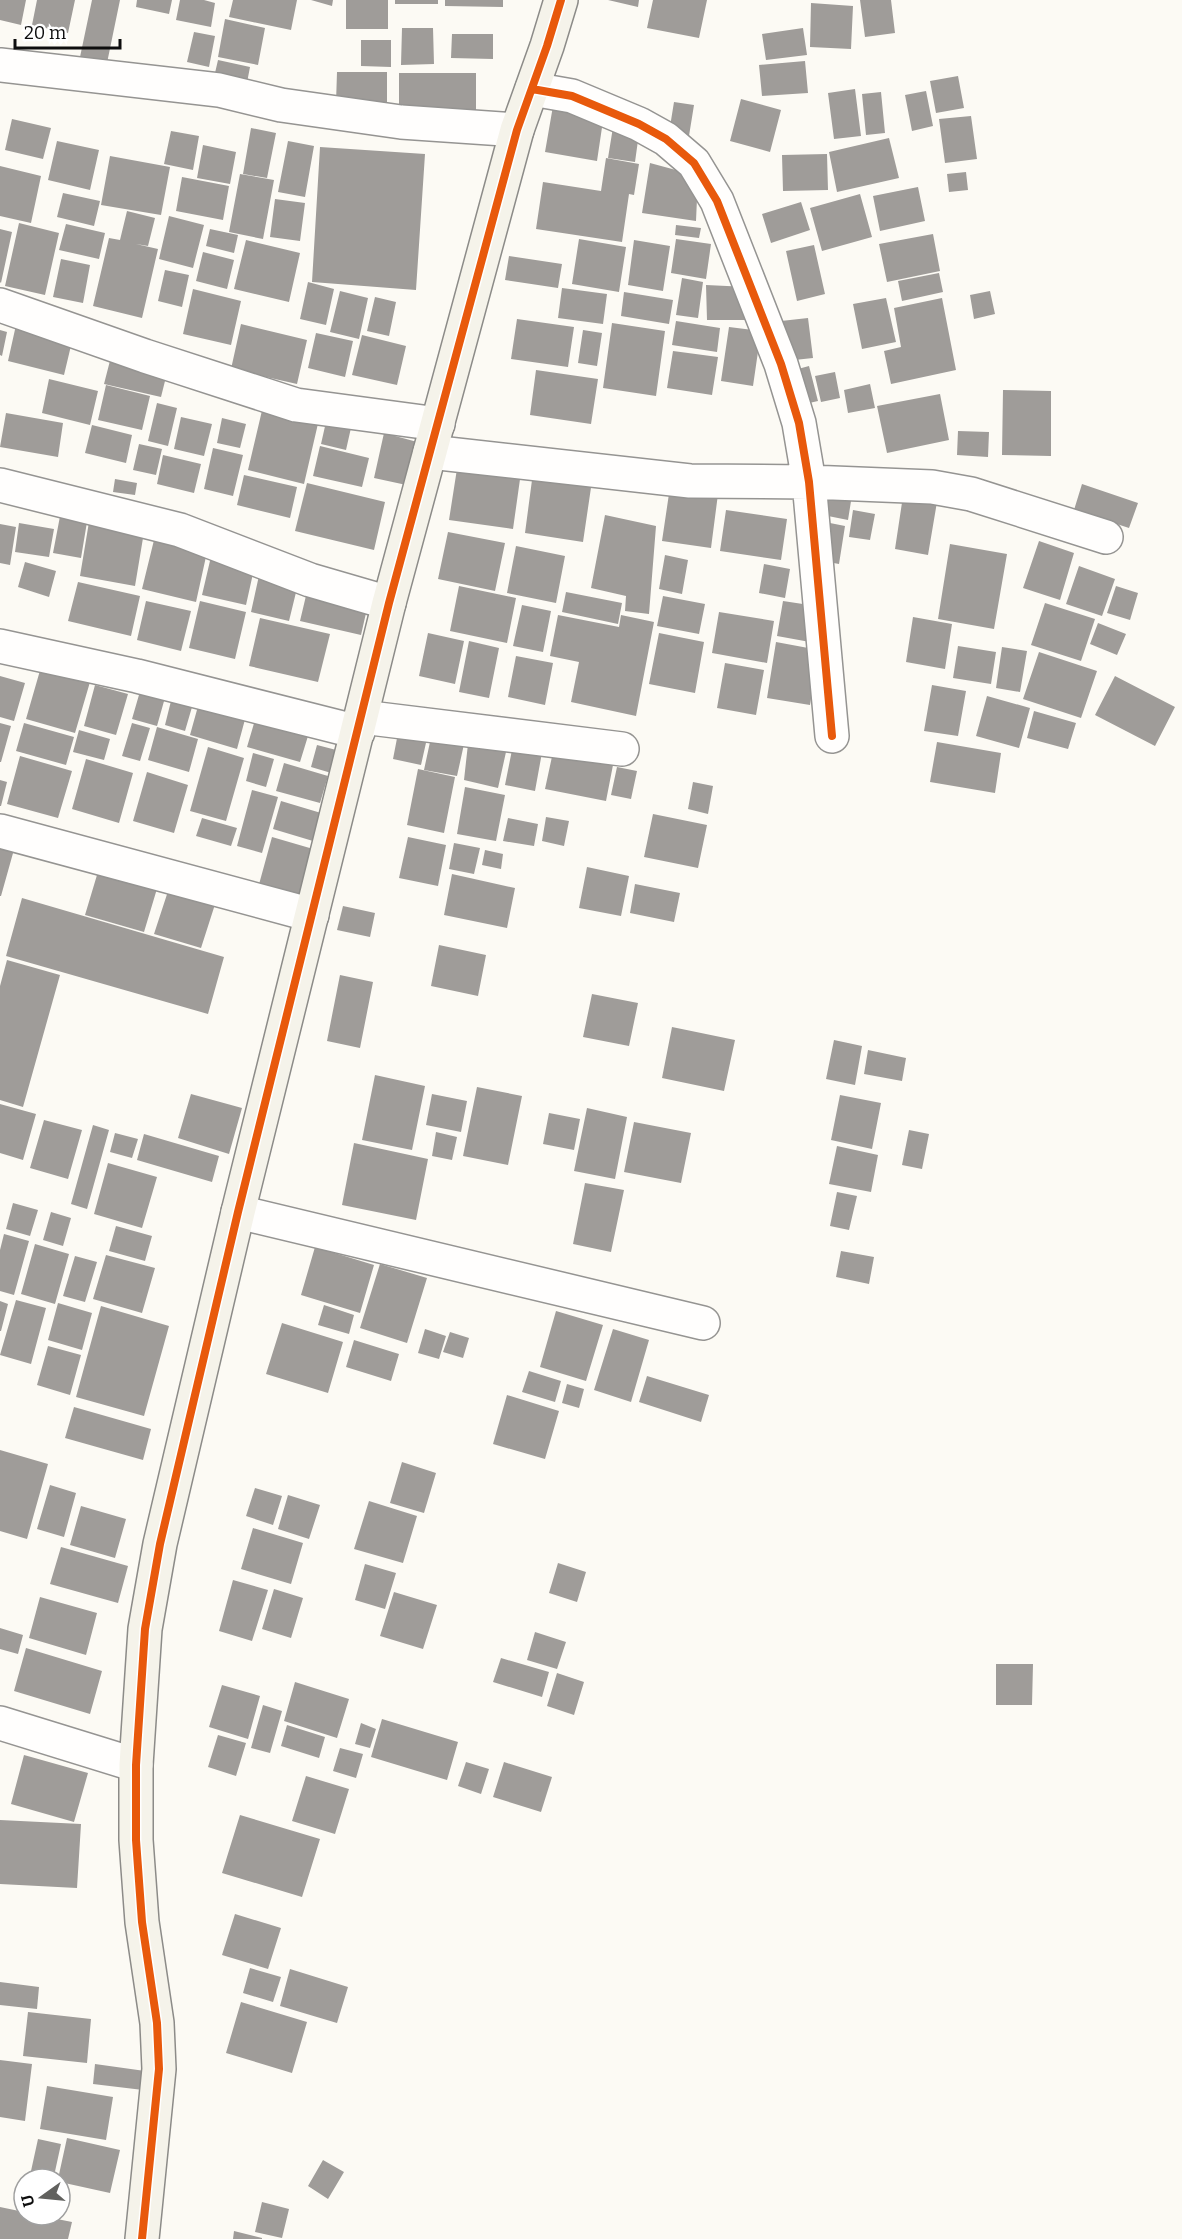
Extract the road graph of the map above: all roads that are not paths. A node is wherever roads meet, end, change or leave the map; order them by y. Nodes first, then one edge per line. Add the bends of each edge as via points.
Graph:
1 (561, 0) edge
2 (0, 65) edge
3 (532, 89) junction
4 (517, 130) junction
5 (0, 305) edge
6 (434, 438) junction
7 (809, 482) junction
8 (0, 485) edge
9 (1106, 537) dead end
10 (389, 603) junction
11 (0, 646) edge
12 (360, 725) junction
13 (832, 736) dead end
14 (622, 749) dead end
15 (0, 831) edge
16 (312, 915) junction
17 (238, 1212) junction
18 (703, 1323) dead end
19 (0, 1723) edge
20 (136, 1765) junction
21 (142, 2239) edge

1 - 3 street
2 - 4 street via 219,90 281,105 401,122
3 - 4 street
3 - 7 street via 572,96 639,124 666,139 694,163 717,201 781,364 799,423
4 - 6 street
5 - 6 street via 296,405
6 - 7 street via 690,481
6 - 10 street
7 - 9 street via 932,487 971,494
7 - 13 street
8 - 10 street via 180,530 310,580
10 - 12 street
11 - 12 street
12 - 14 street
12 - 16 street
15 - 16 street
16 - 17 street
17 - 18 street
17 - 20 street via 154,1576 145,1629
19 - 20 street
20 - 21 street via 142,1922 157,2023 159,2069

